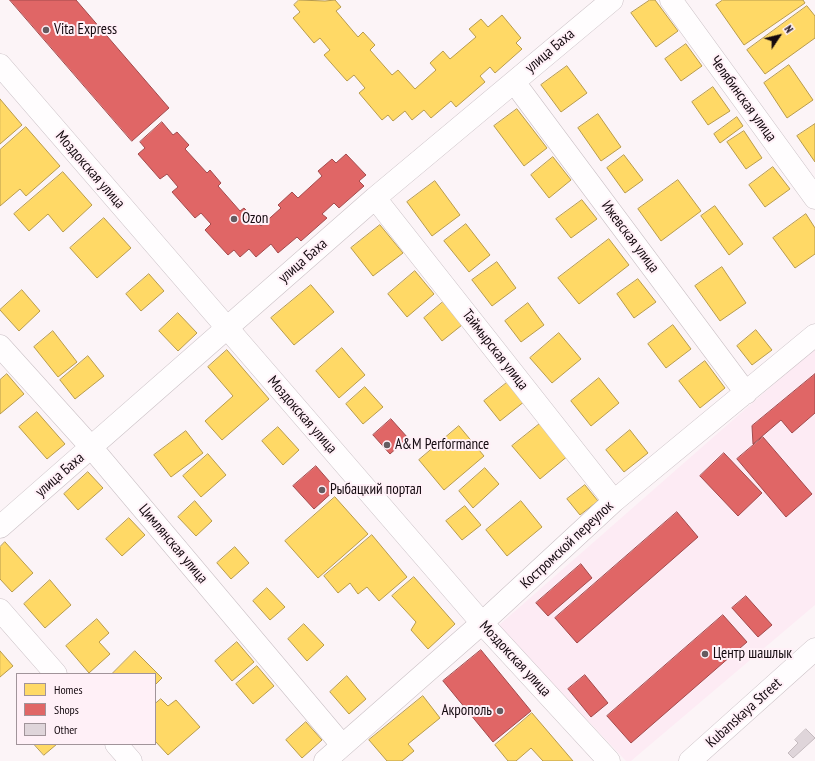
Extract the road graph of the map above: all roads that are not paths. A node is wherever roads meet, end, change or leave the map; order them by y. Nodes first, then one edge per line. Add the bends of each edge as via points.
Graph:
1 (612, 0) edge
2 (671, 0) edge
3 (0, 66) edge
4 (514, 82) junction
5 (375, 198) junction
6 (815, 198) edge
7 (226, 328) junction
8 (815, 335) edge
9 (0, 346) edge
10 (746, 393) junction
11 (91, 447) junction
12 (614, 501) junction
13 (0, 527) edge
14 (0, 610) edge
15 (482, 623) junction
16 (815, 649) edge
17 (55, 673) edge
18 (117, 745) edge
19 (342, 745) junction
20 (131, 761) edge
21 (325, 761) edge
22 (609, 761) edge
23 (690, 761) edge

1 - 4 street, улица Баха
2 - 6 street, Челябинская улица
3 - 7 street, Моздокская улица
4 - 5 street, улица Баха
4 - 10 street, Ижевская улица
5 - 7 street, улица Баха
5 - 12 street, Таймырская улица
7 - 11 street, улица Баха
7 - 15 street, Моздокская улица
8 - 10 street, Костромской переулок
9 - 11 street, Цимлянская улица
10 - 12 street, Костромской переулок
11 - 13 street, улица Баха
11 - 19 street, Цимлянская улица
12 - 15 street, Костромской переулок
14 - 17 street
15 - 19 street, Костромской переулок
15 - 22 street, Моздокская улица
16 - 23 street, Kubanskaya Street
18 - 20 street
19 - 21 street, Костромской переулок

